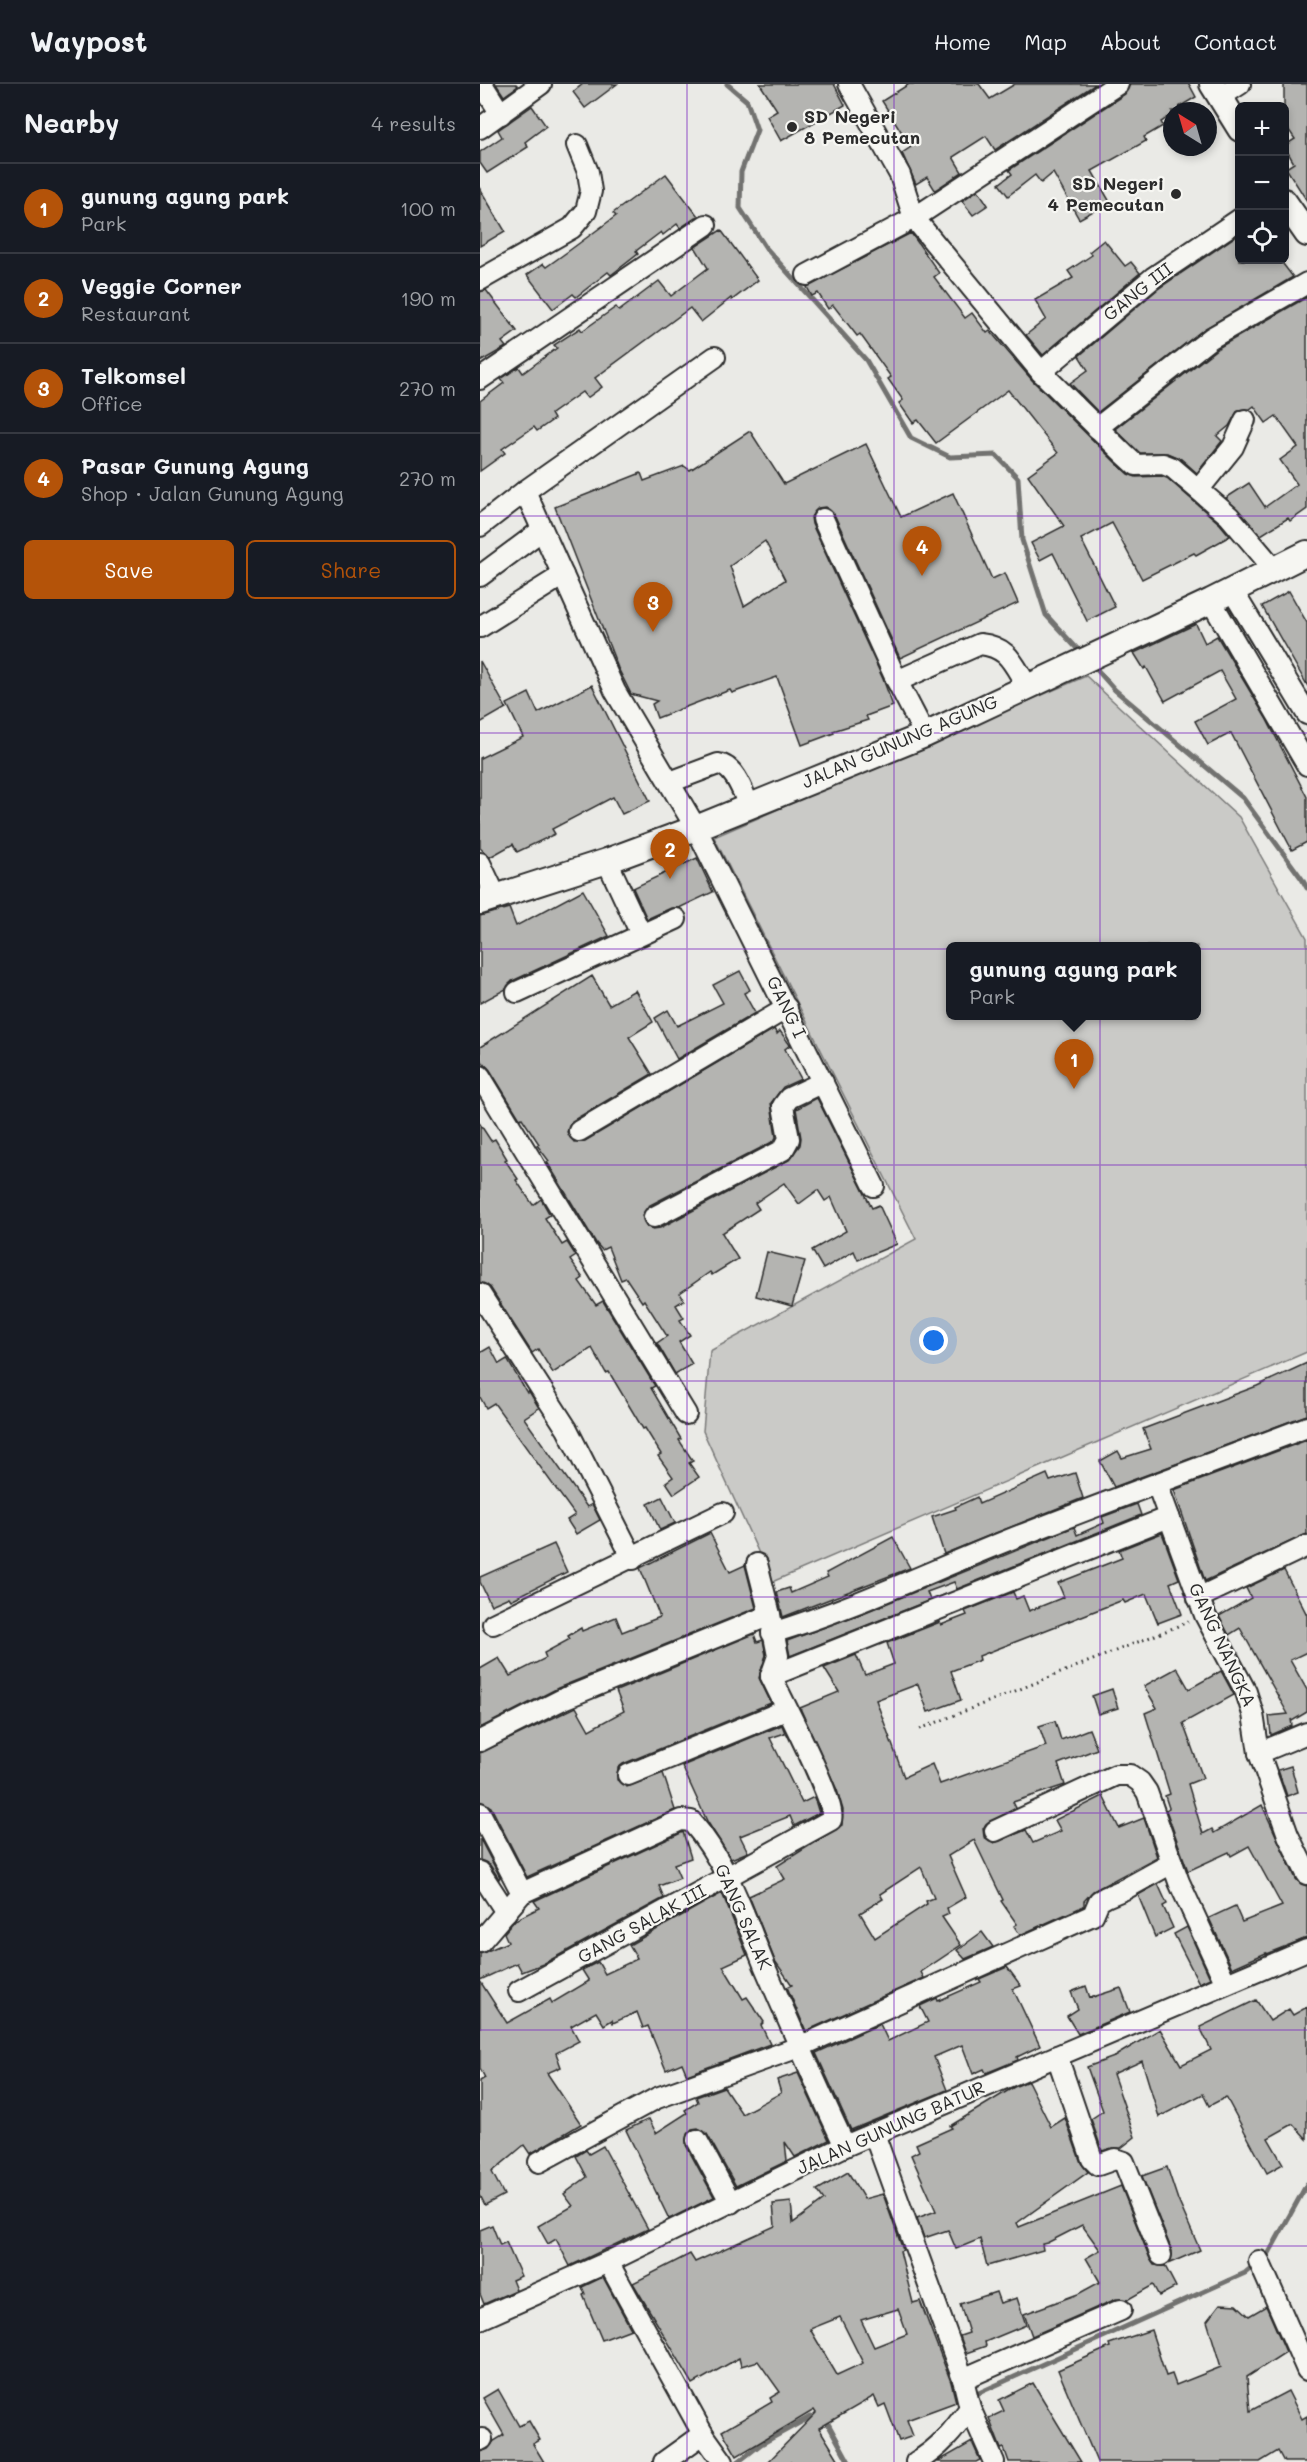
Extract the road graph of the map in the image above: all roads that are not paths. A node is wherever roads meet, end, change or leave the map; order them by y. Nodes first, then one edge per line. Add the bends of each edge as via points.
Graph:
1 (482, 84) edge
2 (541, 84) edge
3 (849, 84) edge
4 (1118, 84) edge
5 (1240, 84) edge
6 (1216, 90) edge
7 (501, 114) junction
8 (1235, 122) edge
9 (480, 128) edge
10 (577, 145) dead end
11 (914, 218) junction
12 (1235, 222) edge
13 (706, 225) dead end
14 (807, 275) dead end
15 (480, 280) edge
16 (1307, 283) edge
17 (715, 357) dead end
18 (1041, 372) junction
19 (480, 379) edge
20 (1245, 420) dead end
21 (1097, 428) junction
22 (1199, 489) junction
23 (525, 491) junction
24 (823, 519) dead end
25 (480, 526) edge
26 (542, 530) junction
27 (1307, 553) edge
28 (1274, 569) junction
29 (563, 575) junction
30 (480, 576) edge
31 (1222, 595) junction
32 (480, 627) edge
33 (897, 681) junction
34 (1027, 686) junction
35 (1307, 714) edge
36 (926, 735) junction
37 (1307, 765) edge
38 (670, 782) junction
39 (749, 806) junction
40 (696, 828) junction
41 (607, 861) junction
42 (480, 863) edge
43 (488, 899) edge
44 (676, 919) dead end
45 (641, 934) junction
46 (517, 992) dead end
47 (787, 1008) junction
48 (480, 1076) edge
49 (823, 1082) junction
50 (579, 1131) dead end
51 (874, 1186) dead end
52 (654, 1217) dead end
53 (480, 1294) edge
54 (686, 1414) dead end
55 (1307, 1427) edge
56 (1157, 1484) junction
57 (723, 1513) dead end
58 (1169, 1517) junction
59 (1307, 1546) edge
60 (633, 1559) junction
61 (757, 1564) dead end
62 (1202, 1606) junction
63 (493, 1624) dead end
64 (771, 1624) junction
65 (771, 1676) junction
66 (786, 1710) junction
67 (1307, 1732) edge
68 (480, 1741) edge
69 (1259, 1753) junction
70 (628, 1775) dead end
71 (480, 1813) edge
72 (996, 1831) dead end
73 (1172, 1863) junction
74 (480, 1872) edge
75 (1307, 1874) edge
76 (727, 1876) junction
77 (522, 1893) junction
78 (506, 1912) junction
79 (480, 1942) edge
80 (1307, 1950) edge
81 (1226, 1984) junction
82 (519, 1991) dead end
83 (799, 2047) junction
84 (1057, 2056) junction
85 (874, 2134) junction
86 (697, 2140) dead end
87 (845, 2146) junction
88 (539, 2162) dead end
89 (731, 2202) junction
90 (1161, 2255) dead end
91 (1259, 2261) dead end
92 (608, 2262) junction
93 (1121, 2310) dead end
94 (482, 2314) edge
95 (1307, 2370) edge
96 (967, 2394) junction
97 (703, 2434) junction
98 (664, 2462) edge
99 (723, 2462) edge
100 (916, 2462) edge
101 (994, 2462) edge

1 - 7 street
2 - 7 street
3 - 11 street via 900,175
4 - 11 street
5 - 6 street
6 - 8 main road
7 - 9 street
10 - 15 street via 591,191 586,211 572,228
11 - 14 street
11 - 18 street
12 - 18 street, GANG III via 1154,277
13 - 19 street
16 - 21 street via 1211,338
17 - 23 street
18 - 21 street
20 - 22 street via 1233,447
21 - 22 street via 1136,465 1162,464 1173,468
22 - 28 street via 1229,516
23 - 25 street
23 - 26 street, GANG I
24 - 33 street
26 - 29 street, GANG I
26 - 30 street
27 - 28 main road, JALAN GUNUNG AGUNG
28 - 31 main road, JALAN GUNUNG AGUNG
29 - 32 street
29 - 38 street, GANG I via 615,691
31 - 34 main road, JALAN GUNUNG AGUNG
31 - 35 street
31 - 37 street
33 - 34 street via 980,644 994,645 1007,655
33 - 36 street
34 - 36 main road, JALAN GUNUNG AGUNG
36 - 39 main road, JALAN GUNUNG AGUNG
38 - 39 street via 718,764 725,765
38 - 40 street, GANG I
39 - 40 main road, JALAN GUNUNG AGUNG
40 - 41 main road, JALAN GUNUNG AGUNG
40 - 47 street, GANG I
41 - 43 main road, JALAN GUNUNG AGUNG
41 - 45 street
42 - 43 street
44 - 45 street
45 - 46 street
47 - 49 street, GANG I
47 - 50 street
48 - 54 street
49 - 51 street, GANG I
49 - 52 street via 789,1098 783,1106 789,1139 783,1150
53 - 60 street via 567,1429
55 - 56 street
56 - 58 street, GANG NANGKA
56 - 64 street via 951,1563 819,1619
57 - 60 street
58 - 62 street, GANG NANGKA
58 - 65 street
59 - 62 street
60 - 63 street
61 - 64 street
62 - 69 street, GANG NANGKA via 1246,1692
64 - 65 street via 778,1656
64 - 68 street via 562,1699
65 - 66 street
66 - 70 street
66 - 76 street, GANG SALAK III via 820,1776 833,1816 828,1824
67 - 69 street
69 - 75 street, GANG NANGKA via 1288,1835
71 - 77 street
72 - 73 street via 1116,1775 1130,1775 1147,1792
73 - 81 street
73 - 83 street via 1099,1901 1093,1915
74 - 78 street
76 - 77 street, GANG SALAK via 699,1830 687,1819
76 - 82 street, GANG SALAK III
76 - 83 street, GANG SALAK
77 - 78 street, GANG SALAK
78 - 79 street, GANG SALAK
80 - 81 street, JALAN GUNUNG BATUR
81 - 84 street, JALAN GUNUNG BATUR
83 - 87 street, GANG SALAK
83 - 88 street via 657,2098
84 - 85 street, JALAN GUNUNG BATUR
84 - 90 street via 1092,2159 1098,2165 1115,2159 1124,2162
85 - 87 street, JALAN GUNUNG BATUR
85 - 96 street
86 - 89 street
87 - 89 street, JALAN GUNUNG BATUR
89 - 92 street, JALAN GUNUNG BATUR
91 - 95 street
92 - 94 street, JALAN GUNUNG BATUR
92 - 97 street
93 - 96 street
96 - 100 street via 940,2445
96 - 101 street
97 - 98 street
97 - 99 street

